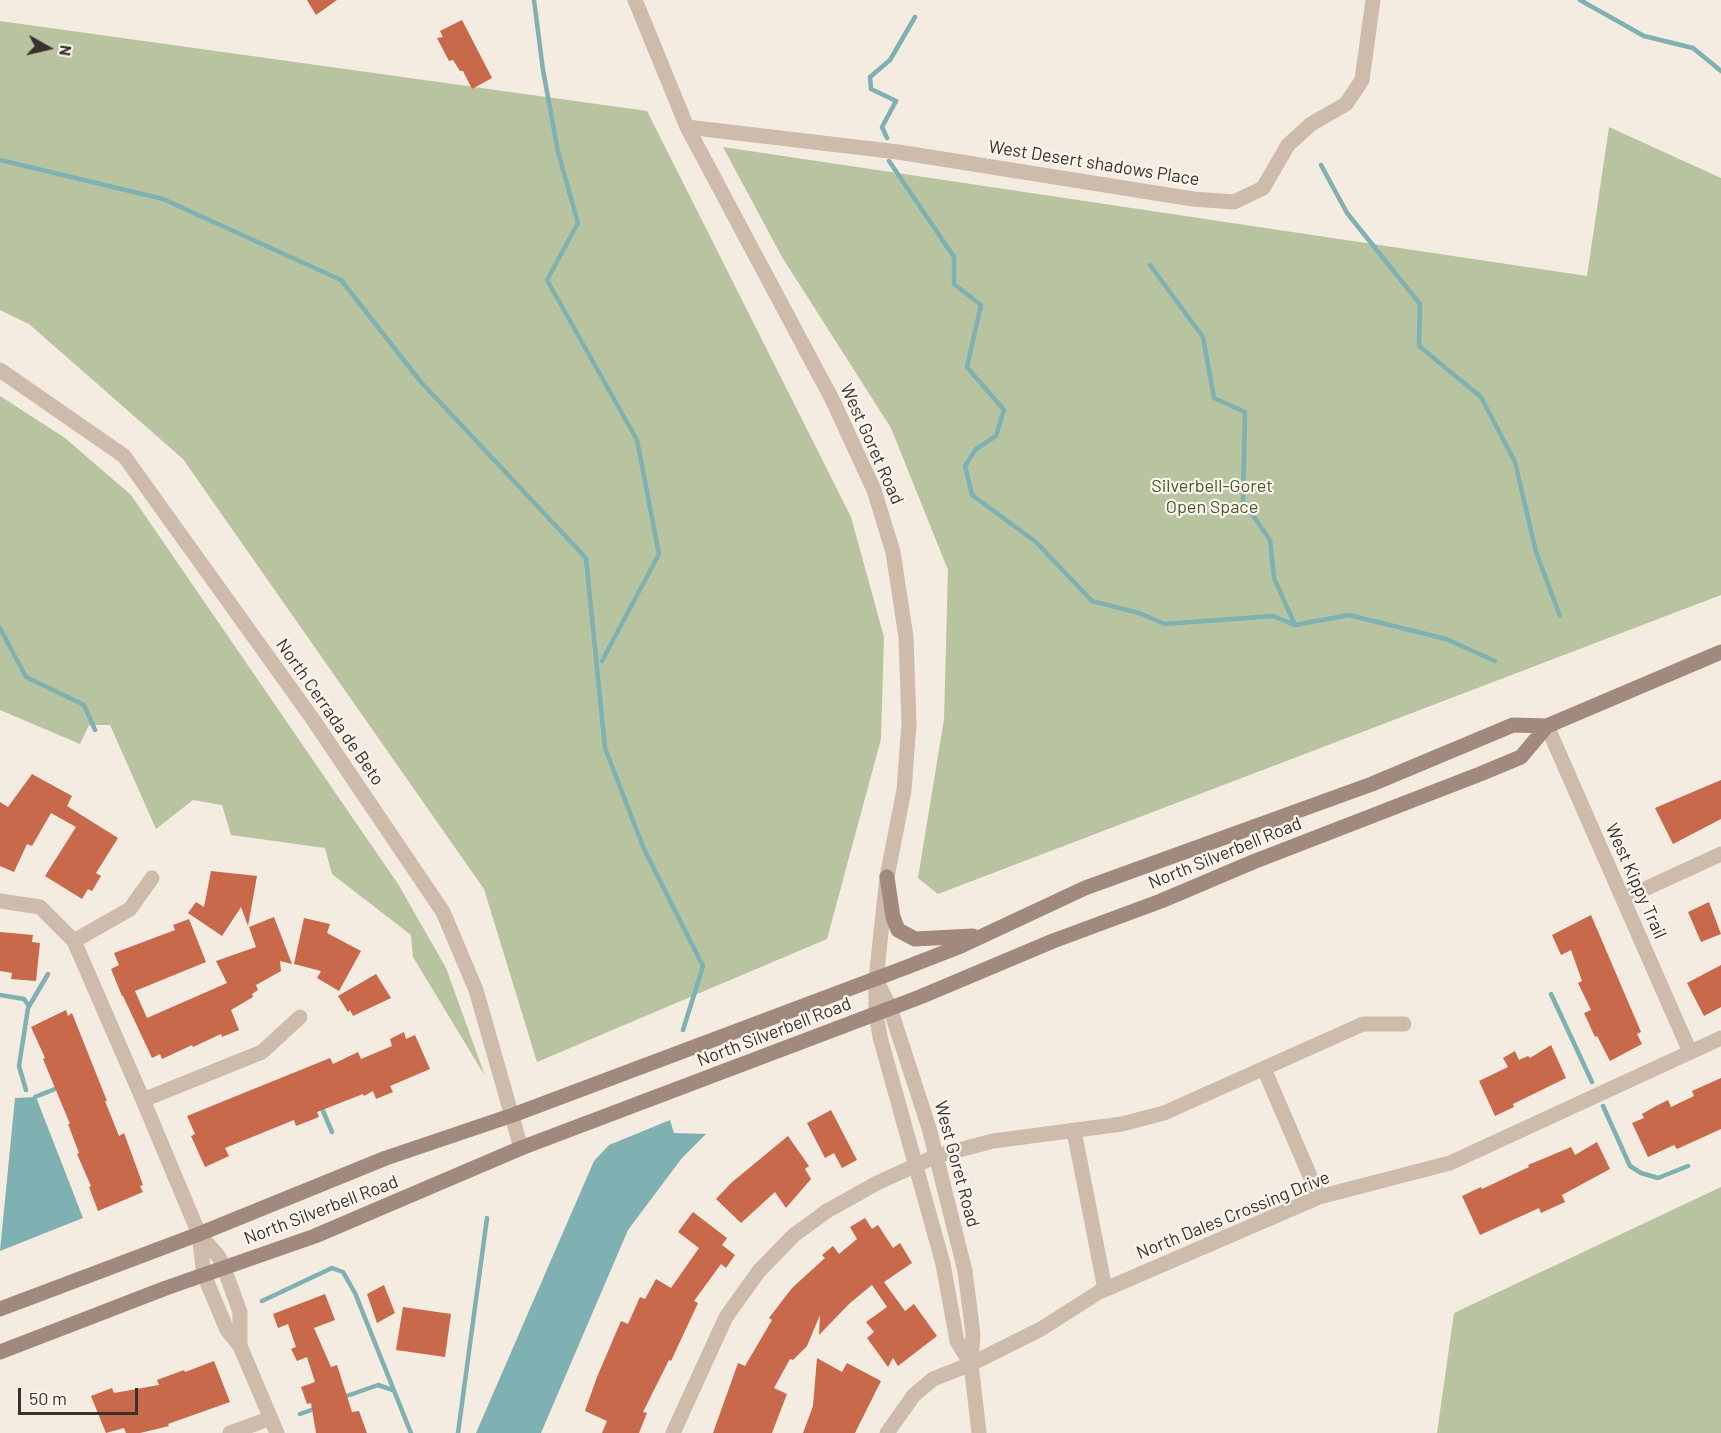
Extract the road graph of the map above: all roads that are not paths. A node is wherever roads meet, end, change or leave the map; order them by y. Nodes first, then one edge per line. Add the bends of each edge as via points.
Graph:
1 (635, 0) edge
2 (1373, 0) edge
3 (687, 127) junction
4 (0, 370) edge
5 (1721, 652) edge
6 (1547, 726) junction
7 (1721, 854) edge
8 (887, 877) junction
9 (152, 878) dead end
10 (1623, 899) junction
11 (0, 901) edge
12 (985, 935) junction
13 (74, 941) junction
14 (876, 980) junction
15 (883, 1011) junction
16 (300, 1017) dead end
17 (1404, 1024) dead end
18 (1721, 1038) edge
19 (1690, 1052) junction
20 (1264, 1068) junction
21 (142, 1100) junction
22 (513, 1115) junction
23 (1074, 1131) junction
24 (521, 1148) junction
25 (936, 1156) junction
26 (917, 1164) junction
27 (1319, 1197) junction
28 (199, 1234) junction
29 (224, 1268) junction
30 (204, 1275) junction
31 (1105, 1289) junction
32 (0, 1309) edge
33 (240, 1346) junction
34 (0, 1352) edge
35 (971, 1364) junction
36 (271, 1418) junction
37 (230, 1433) edge
38 (277, 1433) edge
39 (674, 1433) edge
40 (887, 1433) edge
41 (979, 1433) edge

1 - 3 street, West Goret Road
2 - 3 street, West Desert shadows Place via 1362,80 1346,104 1311,124 1288,145 1263,188 1234,202 1193,199 898,152
3 - 8 street, West Goret Road via 833,401 874,490 893,552 906,638 909,724 904,790
4 - 22 street, North Cerrada de Beto via 124,456 312,718 443,912 476,990
5 - 6 main road, North Silverbell Road
6 - 10 street, West Kippy Trail
6 - 12 main road, North Silverbell Road via 1513,725 1372,784 1086,888
6 - 15 main road, North Silverbell Road via 1521,757
7 - 10 street
8 - 12 main road via 898,930 915,939
8 - 14 street, West Goret Road
9 - 13 street via 130,909
10 - 19 street, West Kippy Trail
11 - 13 street via 40,907
12 - 14 main road, North Silverbell Road
13 - 21 street
14 - 15 street, West Goret Road
14 - 22 main road, North Silverbell Road
15 - 24 main road, North Silverbell Road
15 - 25 street, West Goret Road via 929,1128
15 - 26 street, West Goret Road via 880,1036
16 - 21 street via 262,1052
17 - 20 street via 1363,1024
18 - 19 street, North Dales Crossing Drive
19 - 27 street, North Dales Crossing Drive via 1450,1163
20 - 23 street via 1164,1113
20 - 27 street
21 - 28 street
22 - 24 street, North Cerrada de Beto
22 - 28 main road, North Silverbell Road via 386,1158
23 - 25 street via 993,1141
23 - 31 street
24 - 29 main road, North Silverbell Road via 315,1236
25 - 26 street
25 - 35 street, West Goret Road via 965,1271 973,1334
26 - 35 street, West Goret Road via 945,1274 957,1341
26 - 39 street via 827,1210 794,1235 759,1271 726,1317
27 - 31 street, North Dales Crossing Drive
28 - 29 street
28 - 30 street
28 - 32 main road, North Silverbell Road
29 - 30 main road, North Silverbell Road
29 - 33 street via 240,1312
30 - 33 street via 227,1330
30 - 34 main road, North Silverbell Road
31 - 35 street, North Dales Crossing Drive via 1041,1329
33 - 36 street
35 - 40 street, North Dales Crossing Drive via 933,1379 914,1395
35 - 41 street, West Goret Road
36 - 37 street
36 - 38 street

